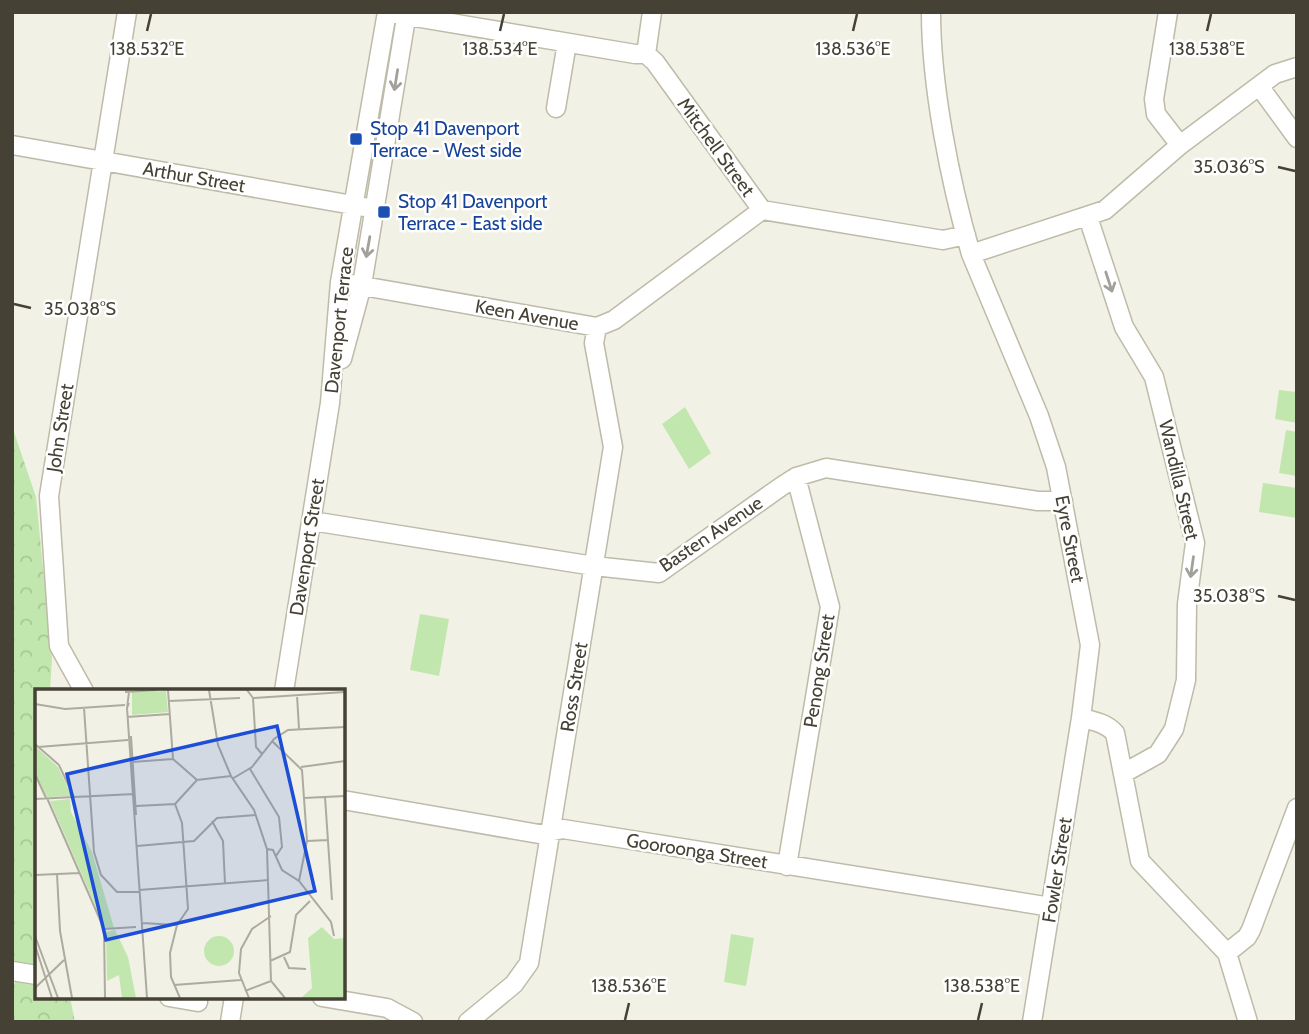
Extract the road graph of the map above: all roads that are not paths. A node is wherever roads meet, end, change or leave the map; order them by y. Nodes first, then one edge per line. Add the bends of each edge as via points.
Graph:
1 (127, 12) edge
2 (387, 12) edge
3 (652, 12) edge
4 (931, 12) edge
5 (1168, 12) edge
6 (407, 14) edge
7 (567, 43) junction
8 (646, 54) junction
9 (1297, 67) edge
10 (1259, 86) junction
11 (556, 108) dead end
12 (1297, 138) edge
13 (12, 145) edge
14 (1180, 145) junction
15 (104, 162) junction
16 (354, 205) junction
17 (375, 209) junction
18 (762, 210) junction
19 (1088, 217) junction
20 (966, 235) junction
21 (971, 254) junction
22 (340, 282) junction
23 (362, 285) junction
24 (597, 327) junction
25 (330, 403) junction
26 (796, 477) junction
27 (1063, 501) junction
28 (312, 521) junction
29 (594, 566) junction
30 (83, 689) edge
31 (284, 689) edge
32 (1081, 718) junction
33 (1124, 773) junction
34 (345, 800) edge
35 (1297, 808) edge
36 (550, 832) junction
37 (787, 866) junction
38 (1051, 907) junction
39 (1227, 953) junction
40 (12, 971) edge
41 (35, 975) edge
42 (181, 999) edge
43 (234, 999) edge
44 (335, 999) edge
45 (198, 1002) dead end
46 (230, 1022) edge
47 (413, 1022) edge
48 (468, 1022) edge
49 (1032, 1022) edge
50 (1248, 1022) edge

1 - 15 street, John Street
2 - 6 street
2 - 16 street, Davenport Terrace
3 - 8 street
4 - 20 street, Eyre Street via 942,121
5 - 14 street via 1154,99 1156,114
6 - 7 street
6 -> 17 street, Davenport Terrace
7 - 8 street
7 - 11 street
8 - 18 street, Mitchell Street
9 - 10 street via 1275,74
10 - 12 street
10 - 14 street
13 - 15 street, Arthur Street
14 - 19 street via 1105,210
15 - 16 street, Arthur Street
15 - 30 street, John Street via 49,496 60,646
16 - 17 street, Arthur Street
16 - 22 street, Davenport Terrace
17 -> 23 street, Davenport Terrace
18 - 20 street, Mitchell Street via 943,240
18 - 24 street, Keen Avenue via 614,320
19 - 21 street
19 -> 33 street, Wandilla Street via 1124,327 1154,377 1195,543 1187,604 1186,680 1174,729 1158,754
20 - 21 street, Eyre Street
21 - 27 street, Eyre Street via 1039,416
22 - 23 street, Keen Avenue
22 - 25 street, Davenport Terrace
23 - 24 street, Keen Avenue
23 - 25 street, Davenport Terrace
24 - 29 street, Ross Street via 594,343 613,447
25 - 28 street, Davenport Street
26 - 27 street, Basten Avenue via 826,468
26 - 29 street, Basten Avenue via 659,573
26 - 37 street, Penong Street via 830,607
27 - 32 street, Eyre Street via 1090,645
28 - 29 street, Basten Avenue
28 - 31 street, Davenport Street
29 - 36 street, Ross Street
32 - 33 street via 1101,722 1115,733
32 - 38 street, Fowler Street
33 - 39 street via 1140,861
34 - 36 street, Gooroonga Street via 539,834
35 - 39 street via 1251,930
36 - 37 street, Gooroonga Street via 563,829
36 - 48 street, Ross Street via 529,963 514,984
37 - 38 street, Gooroonga Street
38 - 49 street, Fowler Street
39 - 50 street
40 - 41 street
42 - 45 street
43 - 46 street
44 - 47 street via 387,1008

